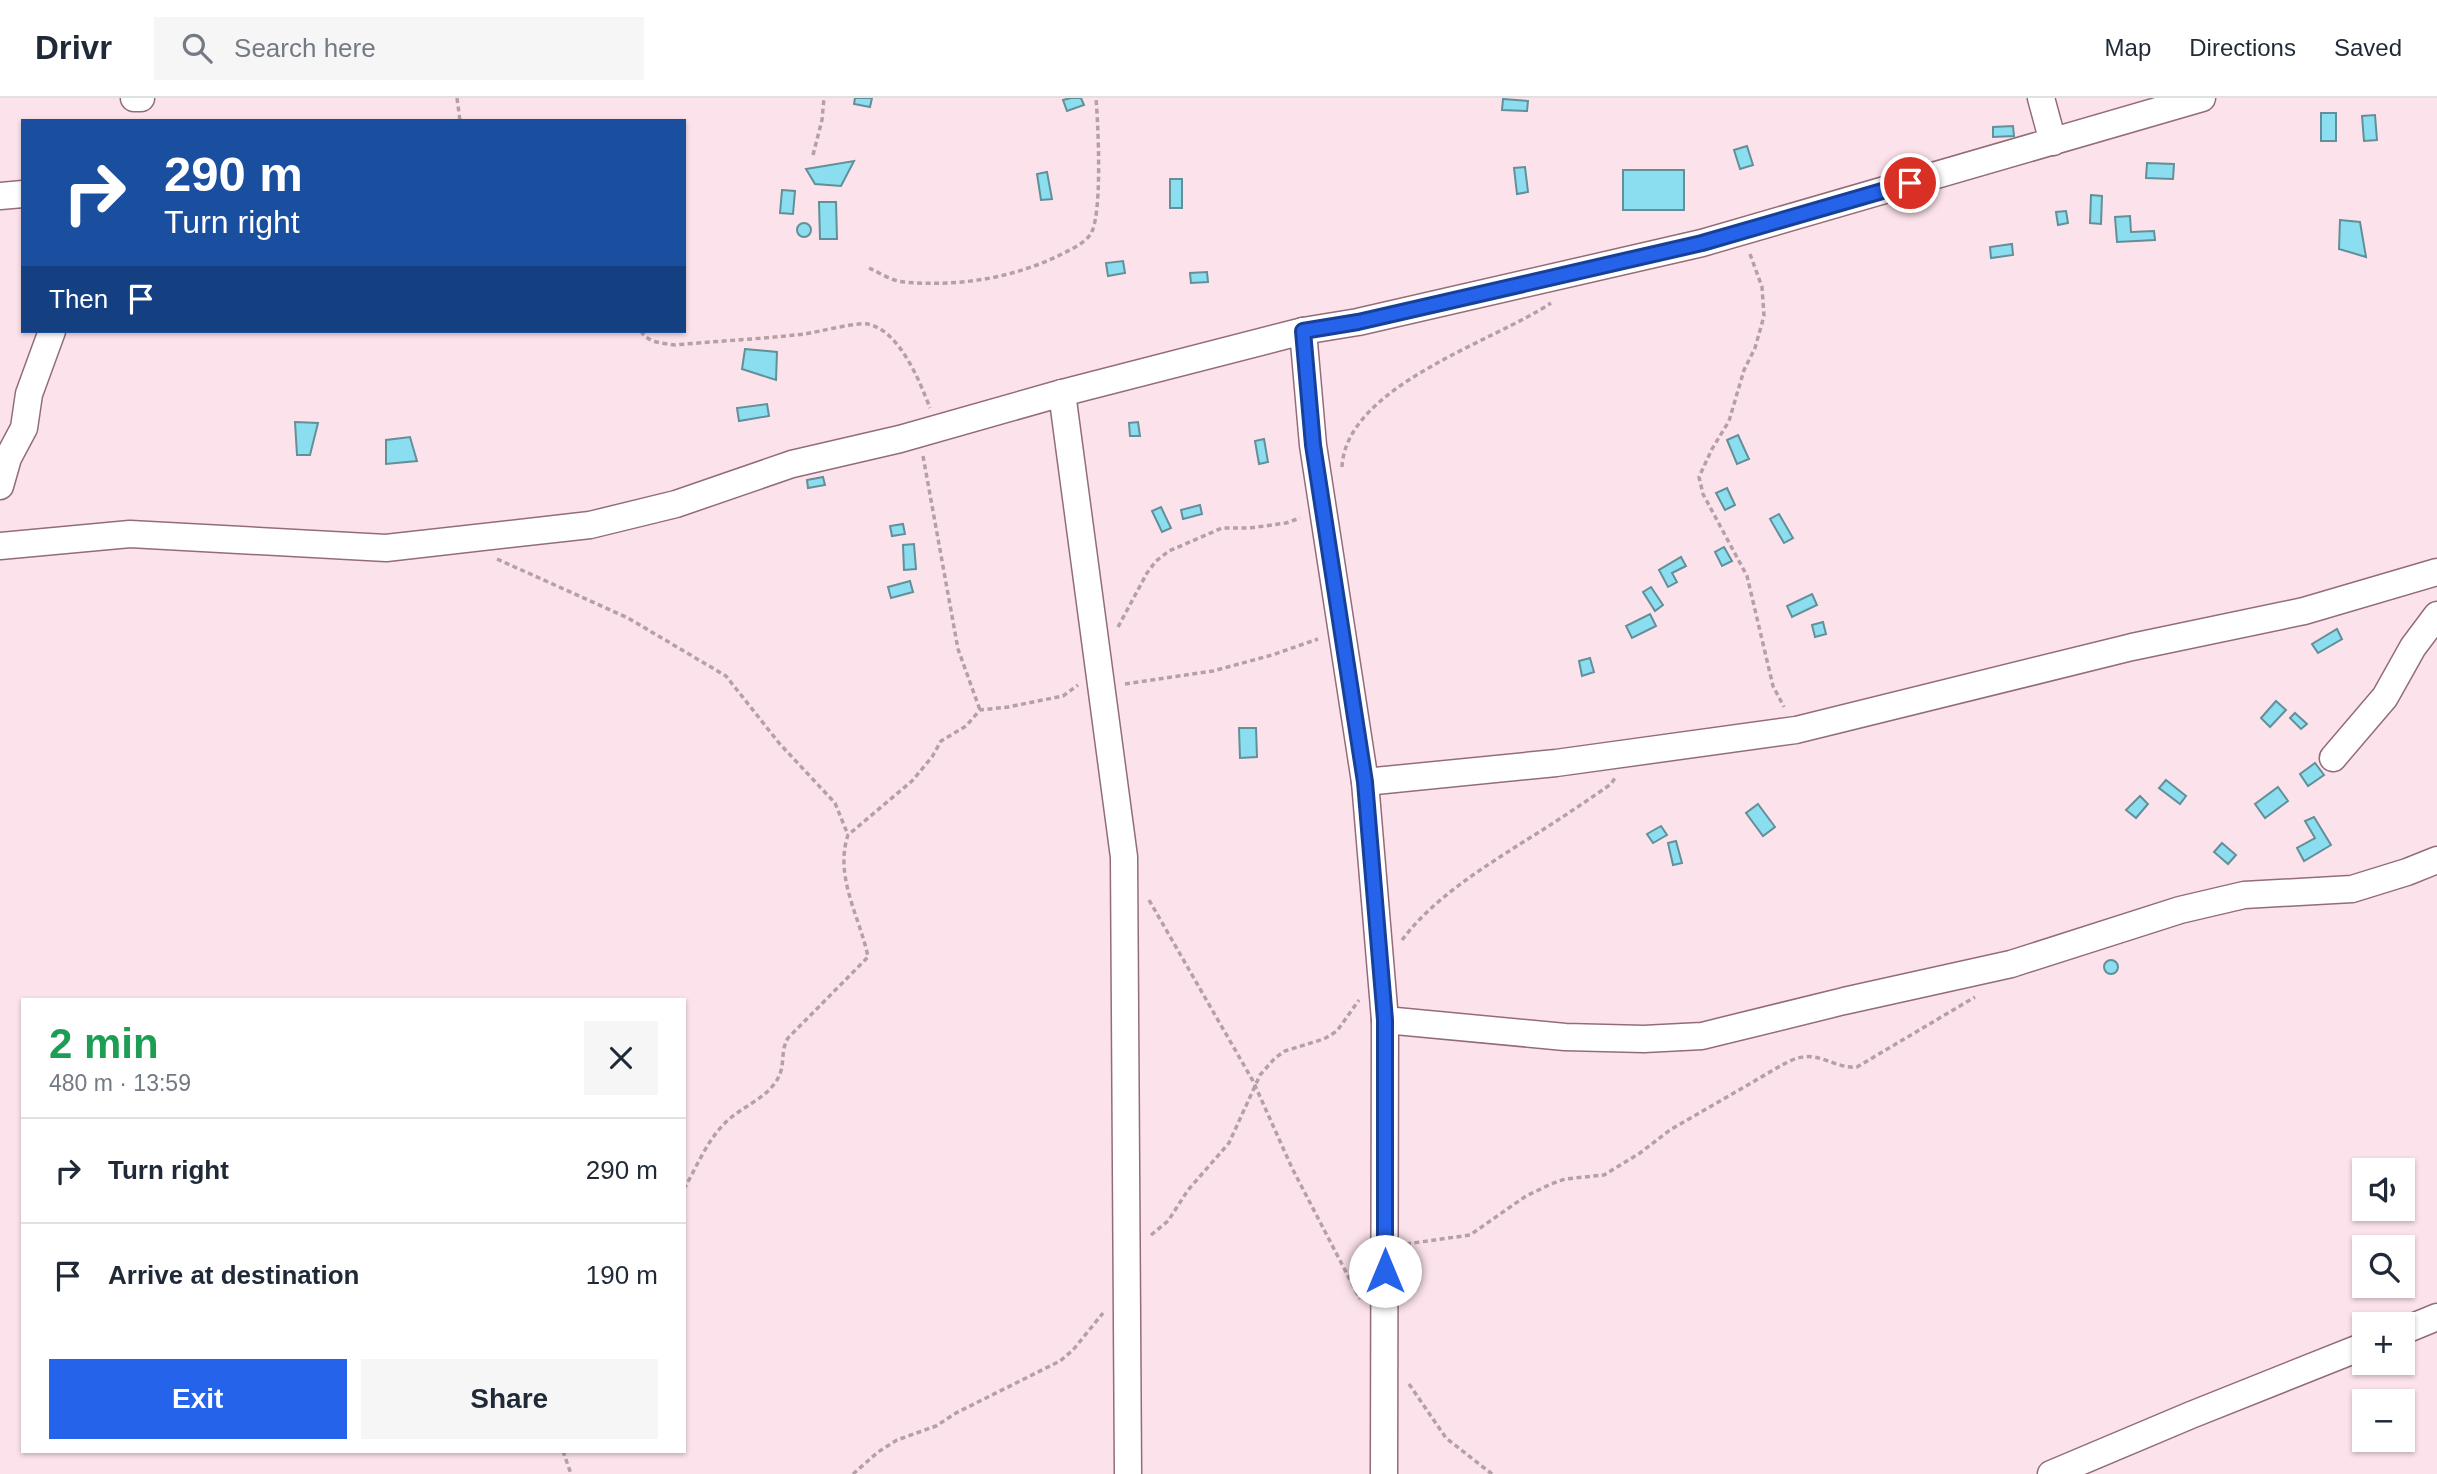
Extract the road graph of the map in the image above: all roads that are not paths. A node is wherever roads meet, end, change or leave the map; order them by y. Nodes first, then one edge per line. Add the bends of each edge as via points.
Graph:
1 (135, 98) edge
2 (141, 98) edge
3 (2041, 98) edge
4 (2203, 98) edge
5 (2053, 142) junction
6 (21, 194) edge
7 (0, 196) edge
8 (1303, 331) junction
9 (51, 333) edge
10 (1062, 393) junction
11 (0, 486) edge
12 (4, 543) edge
13 (2437, 572) edge
14 (2437, 615) edge
15 (2333, 758) dead end
16 (1365, 782) junction
17 (2437, 860) edge
18 (1385, 1020) junction
19 (2437, 1317) edge
20 (2415, 1326) edge
21 (2352, 1351) edge
22 (1128, 1474) edge
23 (1384, 1474) edge
24 (2051, 1474) edge

1 - 2 street
3 - 5 street
4 - 5 street
5 - 8 street via 1742,232
6 - 7 street
8 - 10 street
8 - 16 street via 1313,445
9 - 11 street via 29,394 24,428
10 - 12 street via 792,464 676,503 590,525 386,548 130,534
10 - 22 street via 1124,857
13 - 16 street via 2304,611 2132,647 1796,730
14 - 15 street via 2385,697
16 - 18 street
17 - 18 street via 2352,888 2244,895 2180,910 2011,964 1702,1036 1565,1037
18 - 23 street
19 - 20 street
21 - 24 street

